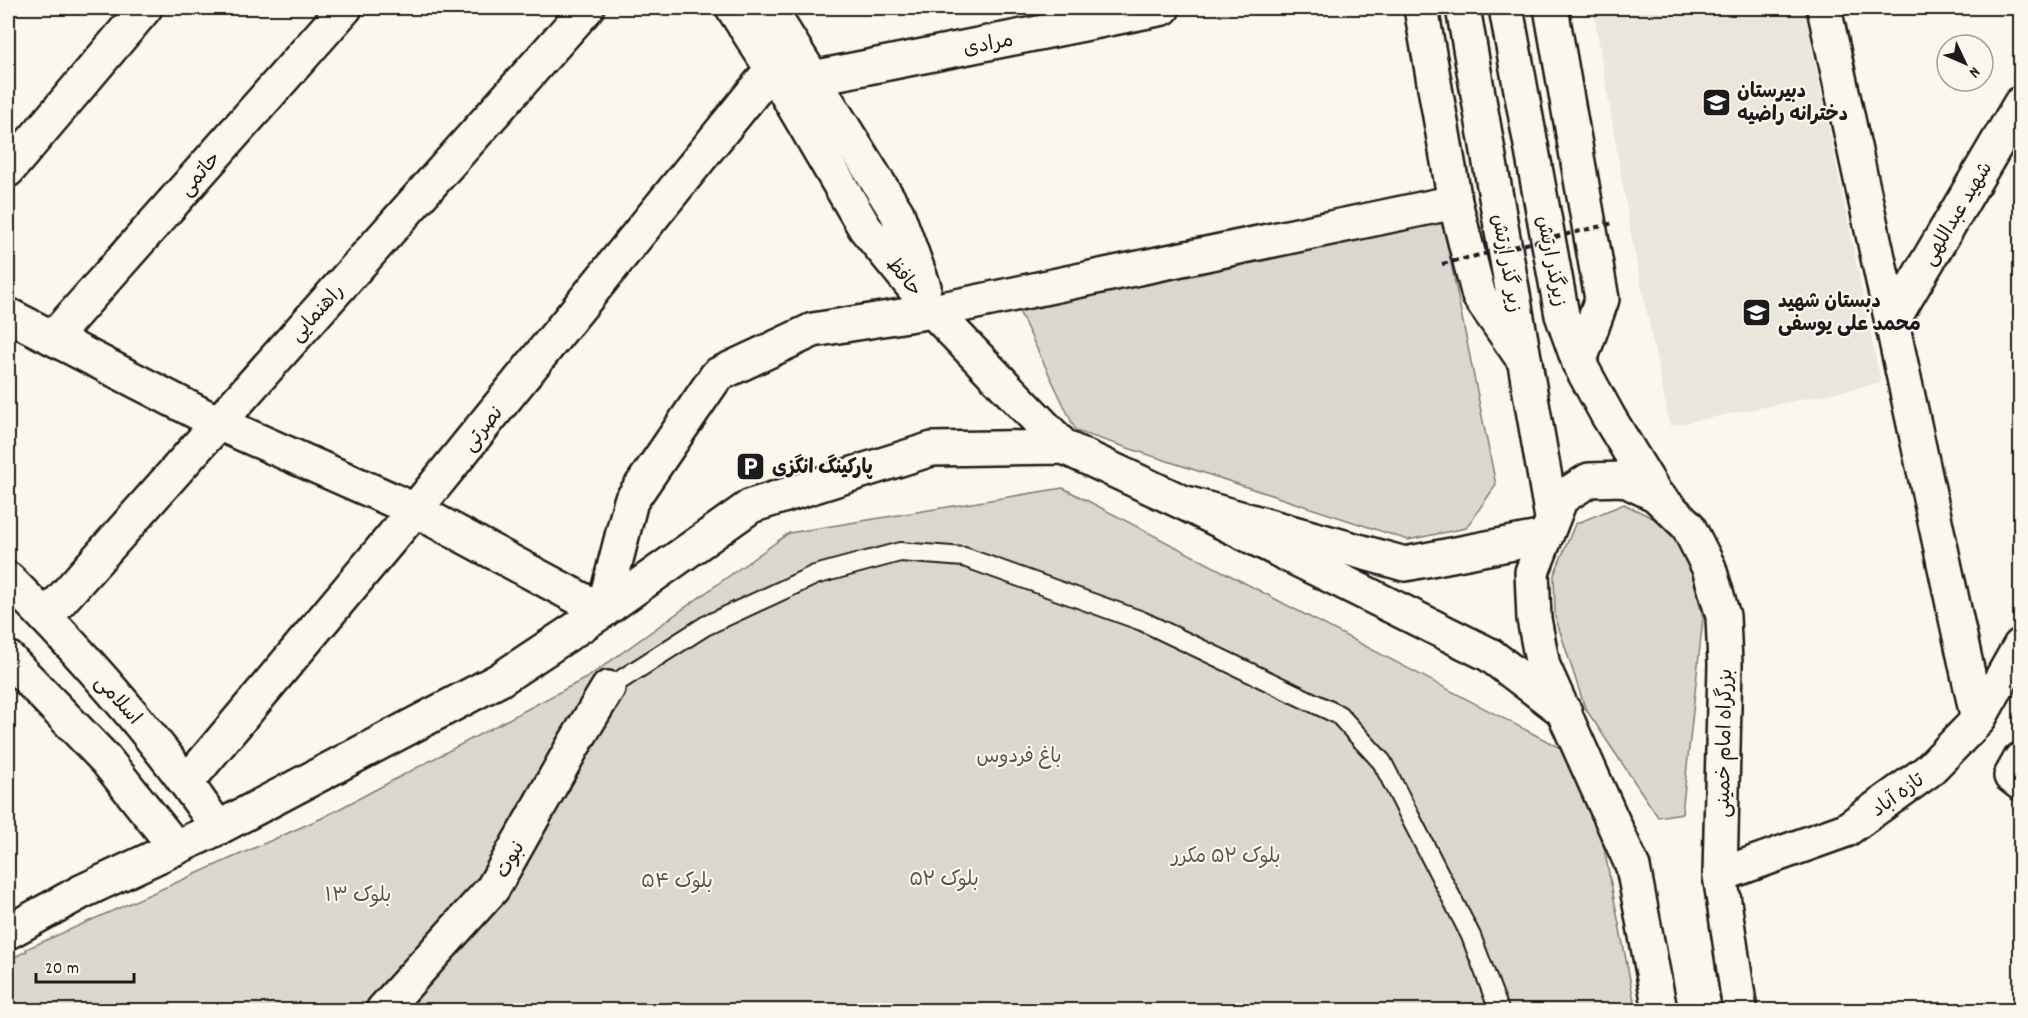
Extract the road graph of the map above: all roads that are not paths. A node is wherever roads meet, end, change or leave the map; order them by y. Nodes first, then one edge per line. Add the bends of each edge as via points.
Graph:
1 (146, 8) edge
2 (345, 8) edge
3 (587, 8) edge
4 (733, 8) edge
5 (769, 8) edge
6 (1163, 8) edge
7 (1421, 8) edge
8 (1463, 8) edge
9 (1506, 8) edge
10 (1551, 8) edge
11 (1824, 8) edge
12 (772, 69) junction
13 (813, 78) junction
14 (2020, 104) edge
15 (8, 170) edge
16 (1455, 202) junction
17 (933, 311) junction
18 (8, 315) edge
19 (1892, 321) junction
20 (53, 338) junction
21 (1525, 362) junction
22 (1579, 363) junction
23 (218, 423) junction
24 (1064, 447) junction
25 (1656, 495) junction
26 (1182, 502) junction
27 (415, 510) junction
28 (1548, 527) junction
29 (8, 579) edge
30 (603, 610) junction
31 (46, 617) junction
32 (2020, 646) edge
33 (8, 658) edge
34 (608, 688) joint
35 (1565, 712) junction
36 (1978, 720) junction
37 (2020, 760) edge
38 (187, 782) junction
39 (2020, 783) edge
40 (218, 828) junction
41 (176, 848) junction
42 (1720, 874) junction
43 (8, 932) edge
44 (383, 1011) edge
45 (1499, 1011) edge
46 (1660, 1011) edge
47 (1740, 1011) edge

1 - 15 main road
2 - 20 main road, حاتمی
3 - 23 main road, راهنمایی
4 - 12 main road, حافظ
5 - 13 main road, حافظ
6 - 13 main road, مرادی
7 - 16 main road
8 - 21 main road, زیر گذر ارتش
9 - 22 main road, زیرگذر ارتش via 1563,315
10 - 22 main road via 1602,299
11 - 19 main road
12 - 17 main road, حافظ via 865,228
12 - 27 main road, نصرتی
13 - 17 main road, حافظ via 897,213
14 - 19 main road, شهید عبداللهی
16 - 17 main road
16 - 21 main road via 1479,296
17 - 24 main road
17 - 30 main road via 813,330 717,375 631,501
18 - 20 main road
19 - 36 main road
20 - 23 main road
21 - 28 main road, زیر گذر ارتش
22 - 25 main road, زیرگذر ارتش
23 - 27 main road
23 - 31 main road, راهنمایی
24 - 26 main road
24 - 30 main road via 932,449 751,506
25 - 28 main road via 1623,479 1589,480 1561,498
25 - 42 main road, بزرگراه امام خمینی via 1688,526 1709,568 1723,616
26 - 28 main road via 1405,564
26 - 35 main road via 1490,655
27 - 30 main road
27 - 38 main road, نصرتی
28 - 35 main road via 1532,572 1534,619 1543,666
29 - 31 main road, اسلامی
30 - 40 main road via 499,681
31 - 38 main road, اسلامی via 143,725
32 - 36 main road, تازه آباد
33 - 41 main road via 106,760
34 - 44 main road, نبوت via 493,888
34 - 45 lane via 705,627 815,574 900,552 964,557 1120,613 1339,715 1382,762 1471,936
35 - 46 main road via 1633,867
36 - 42 main road, تازه آباد via 1928,771 1846,830
37 - 39 main road via 2011,776
38 - 40 main road, اسلامی
40 - 41 main road
41 - 43 main road via 81,892
42 - 47 main road, بزرگراه امام خمینی

